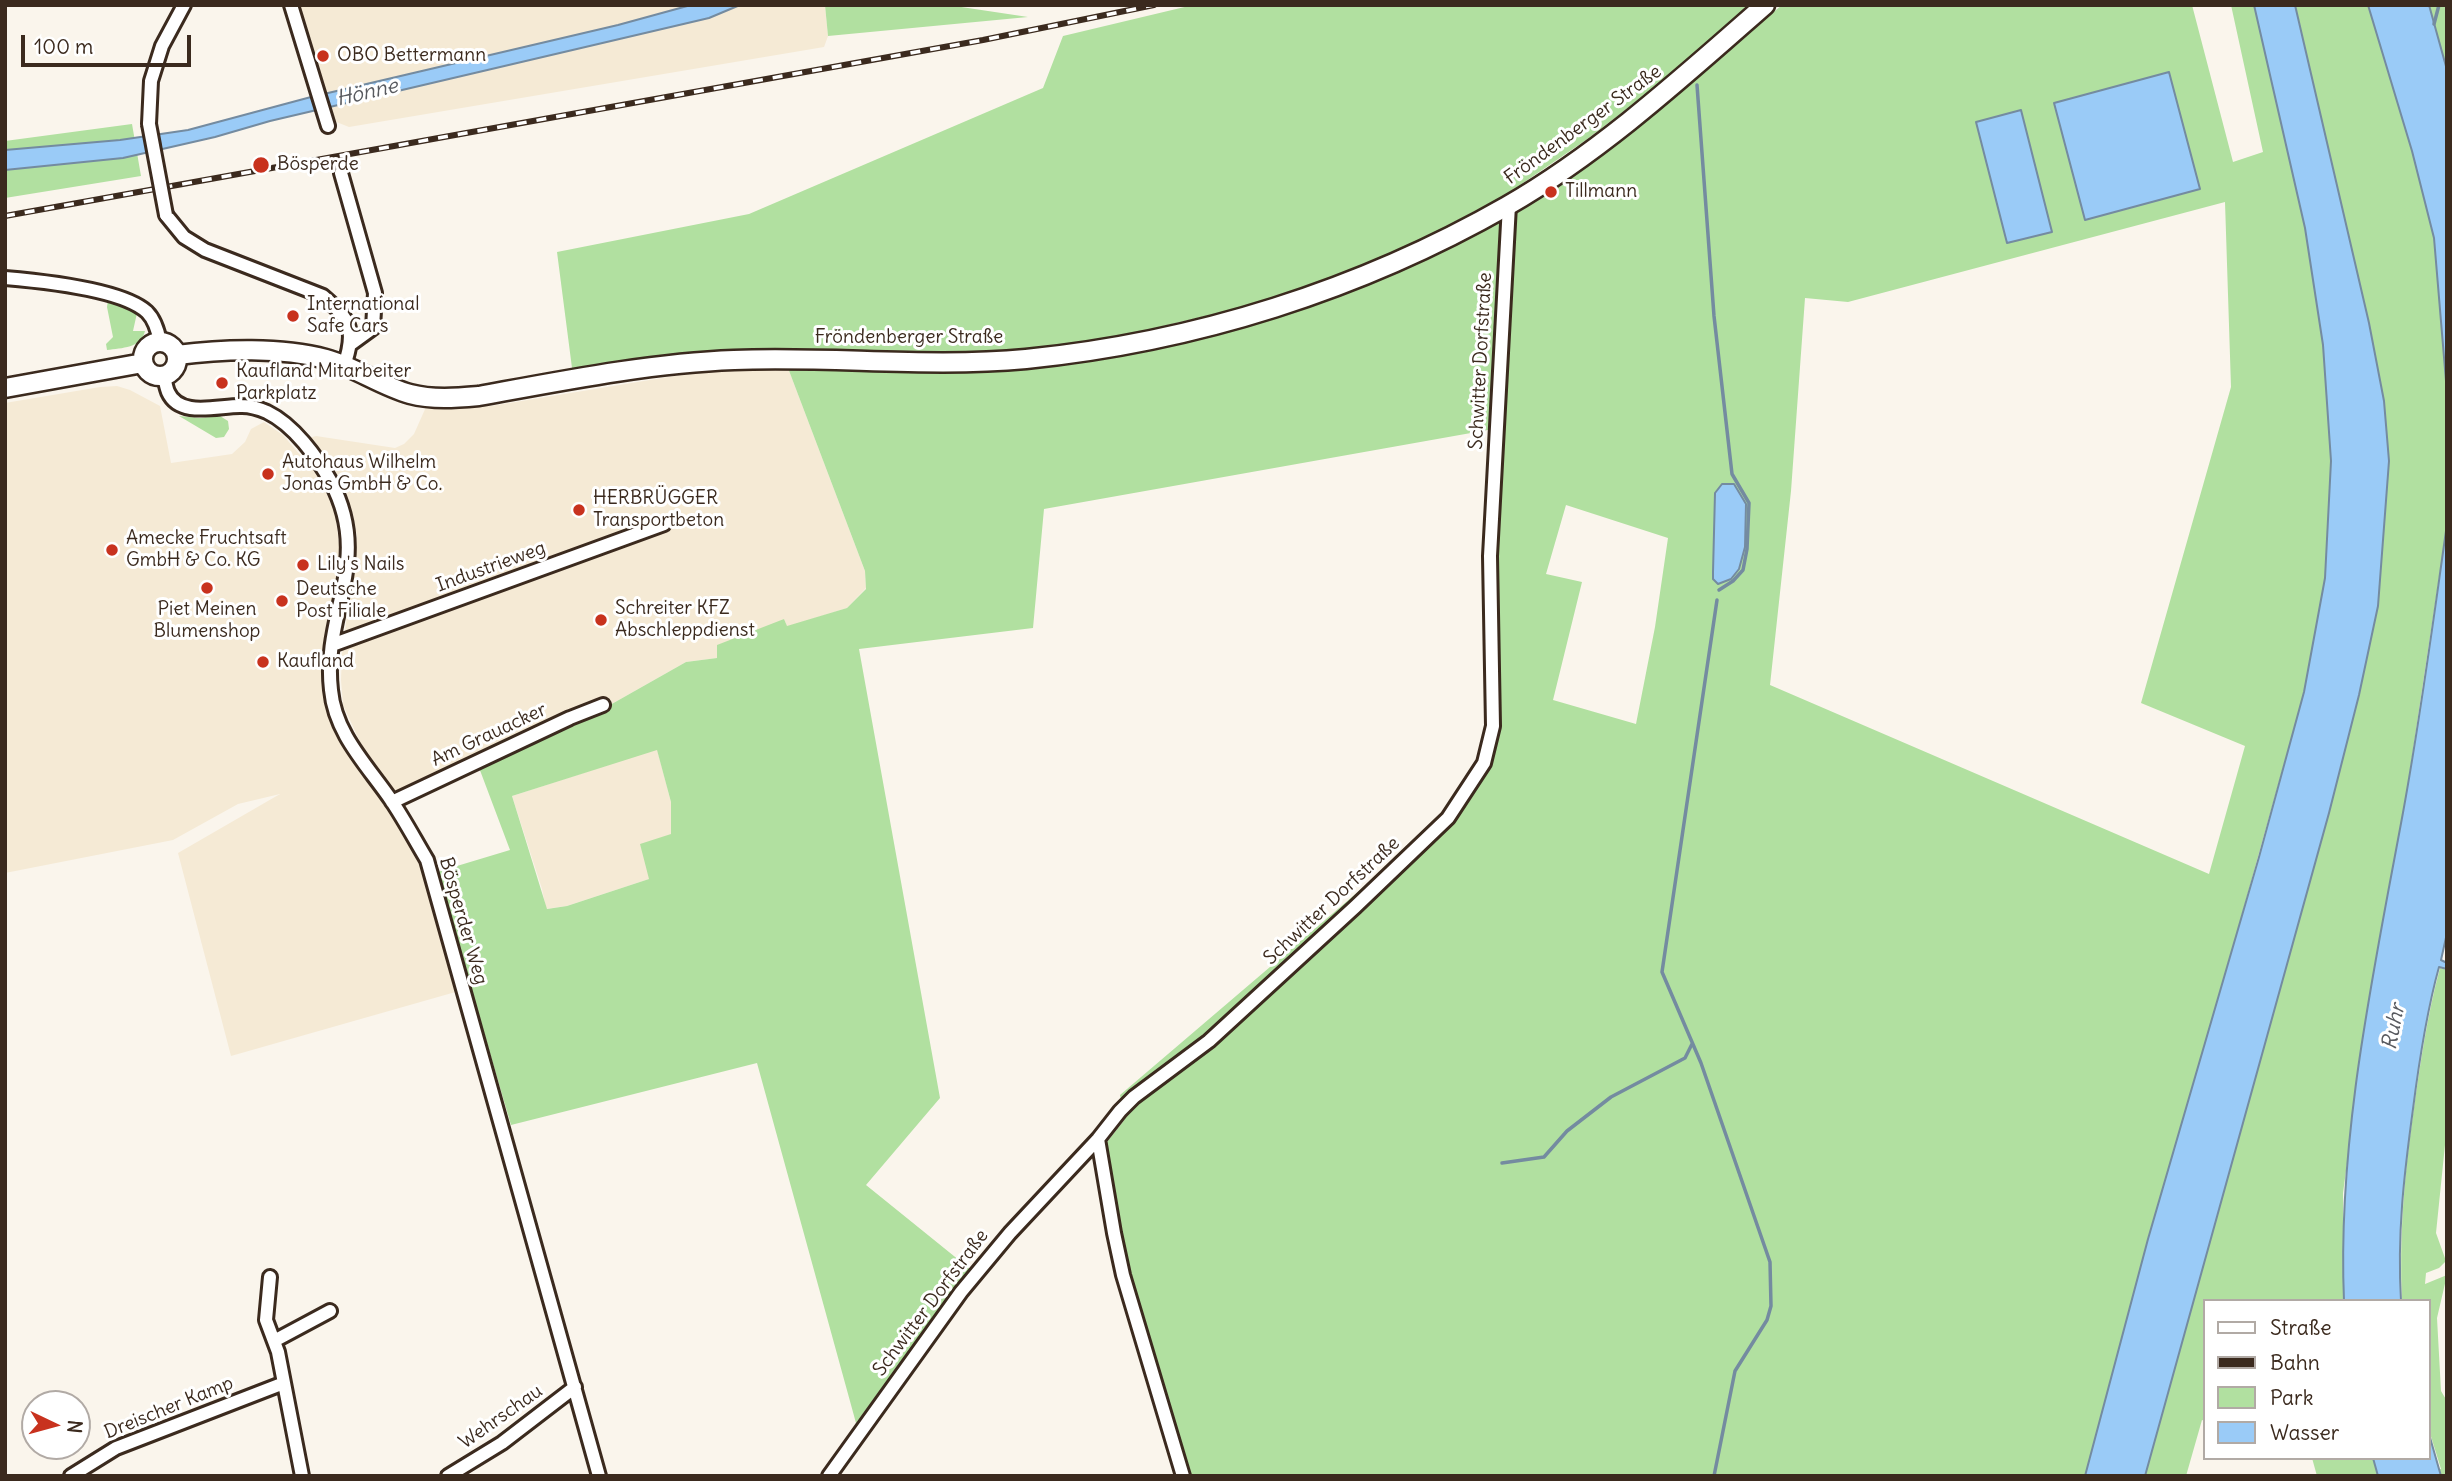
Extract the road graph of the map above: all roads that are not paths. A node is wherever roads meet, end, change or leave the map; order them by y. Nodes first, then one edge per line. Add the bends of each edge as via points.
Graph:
1 (184, 5) edge
2 (291, 5) edge
3 (1765, 5) edge
4 (326, 119) dead end
5 (341, 173) dead end
6 (1509, 205) junction
7 (5, 278) edge
8 (160, 342) junction
9 (351, 344) junction
10 (177, 355) junction
11 (143, 363) junction
12 (344, 366) junction
13 (164, 376) junction
14 (5, 388) edge
15 (663, 524) dead end
16 (332, 645) junction
17 (603, 705) dead end
18 (392, 802) junction
19 (1098, 1139) junction
20 (270, 1277) dead end
21 (330, 1311) dead end
22 (274, 1341) junction
23 (284, 1383) junction
24 (575, 1387) junction
25 (71, 1476) edge
26 (302, 1476) edge
27 (448, 1476) edge
28 (599, 1476) edge
29 (829, 1476) edge
30 (1183, 1476) edge

1 - 9 street, bridge via 162,46 151,81 149,124 166,215 184,237 205,250 323,296 346,321
2 - 4 street
3 - 6 main road, Fröndenberger Straße via 1602,142
5 - 9 street via 375,293 373,328
6 - 12 main road, Fröndenberger Straße via 1420,251 1294,302 1188,332 1088,351 961,363 731,360 451,398 410,394
6 - 19 street, Schwitter Dorfstraße via 1490,556 1493,726 1484,763 1448,818 1209,1041 1134,1097
7 - 8 street via 41,281 131,302 150,315
8 - 10 main road via 171,345
8 - 11 main road via 146,348
9 - 12 street
10 - 12 main road, Fröndenberger Straße via 268,352
10 - 13 main road via 173,371
11 - 13 main road via 153,375
11 - 14 main road
13 - 16 street, Bösperder Weg via 172,398 185,406 241,405 280,419 330,480 349,535
15 - 16 street, Industrieweg
16 - 18 street, Bösperder Weg via 331,690 338,721
17 - 18 street, Am Grauacker
18 - 24 street, Bösperder Weg via 427,860
19 - 29 street, Schwitter Dorfstraße via 961,1293
19 - 30 street via 1123,1275
20 - 22 street via 266,1320
21 - 22 street
22 - 23 street
23 - 25 street, Dreischer Kamp via 116,1448
23 - 26 street
24 - 27 street, Wehrschau via 492,1450
24 - 28 street, Bösperder Weg

